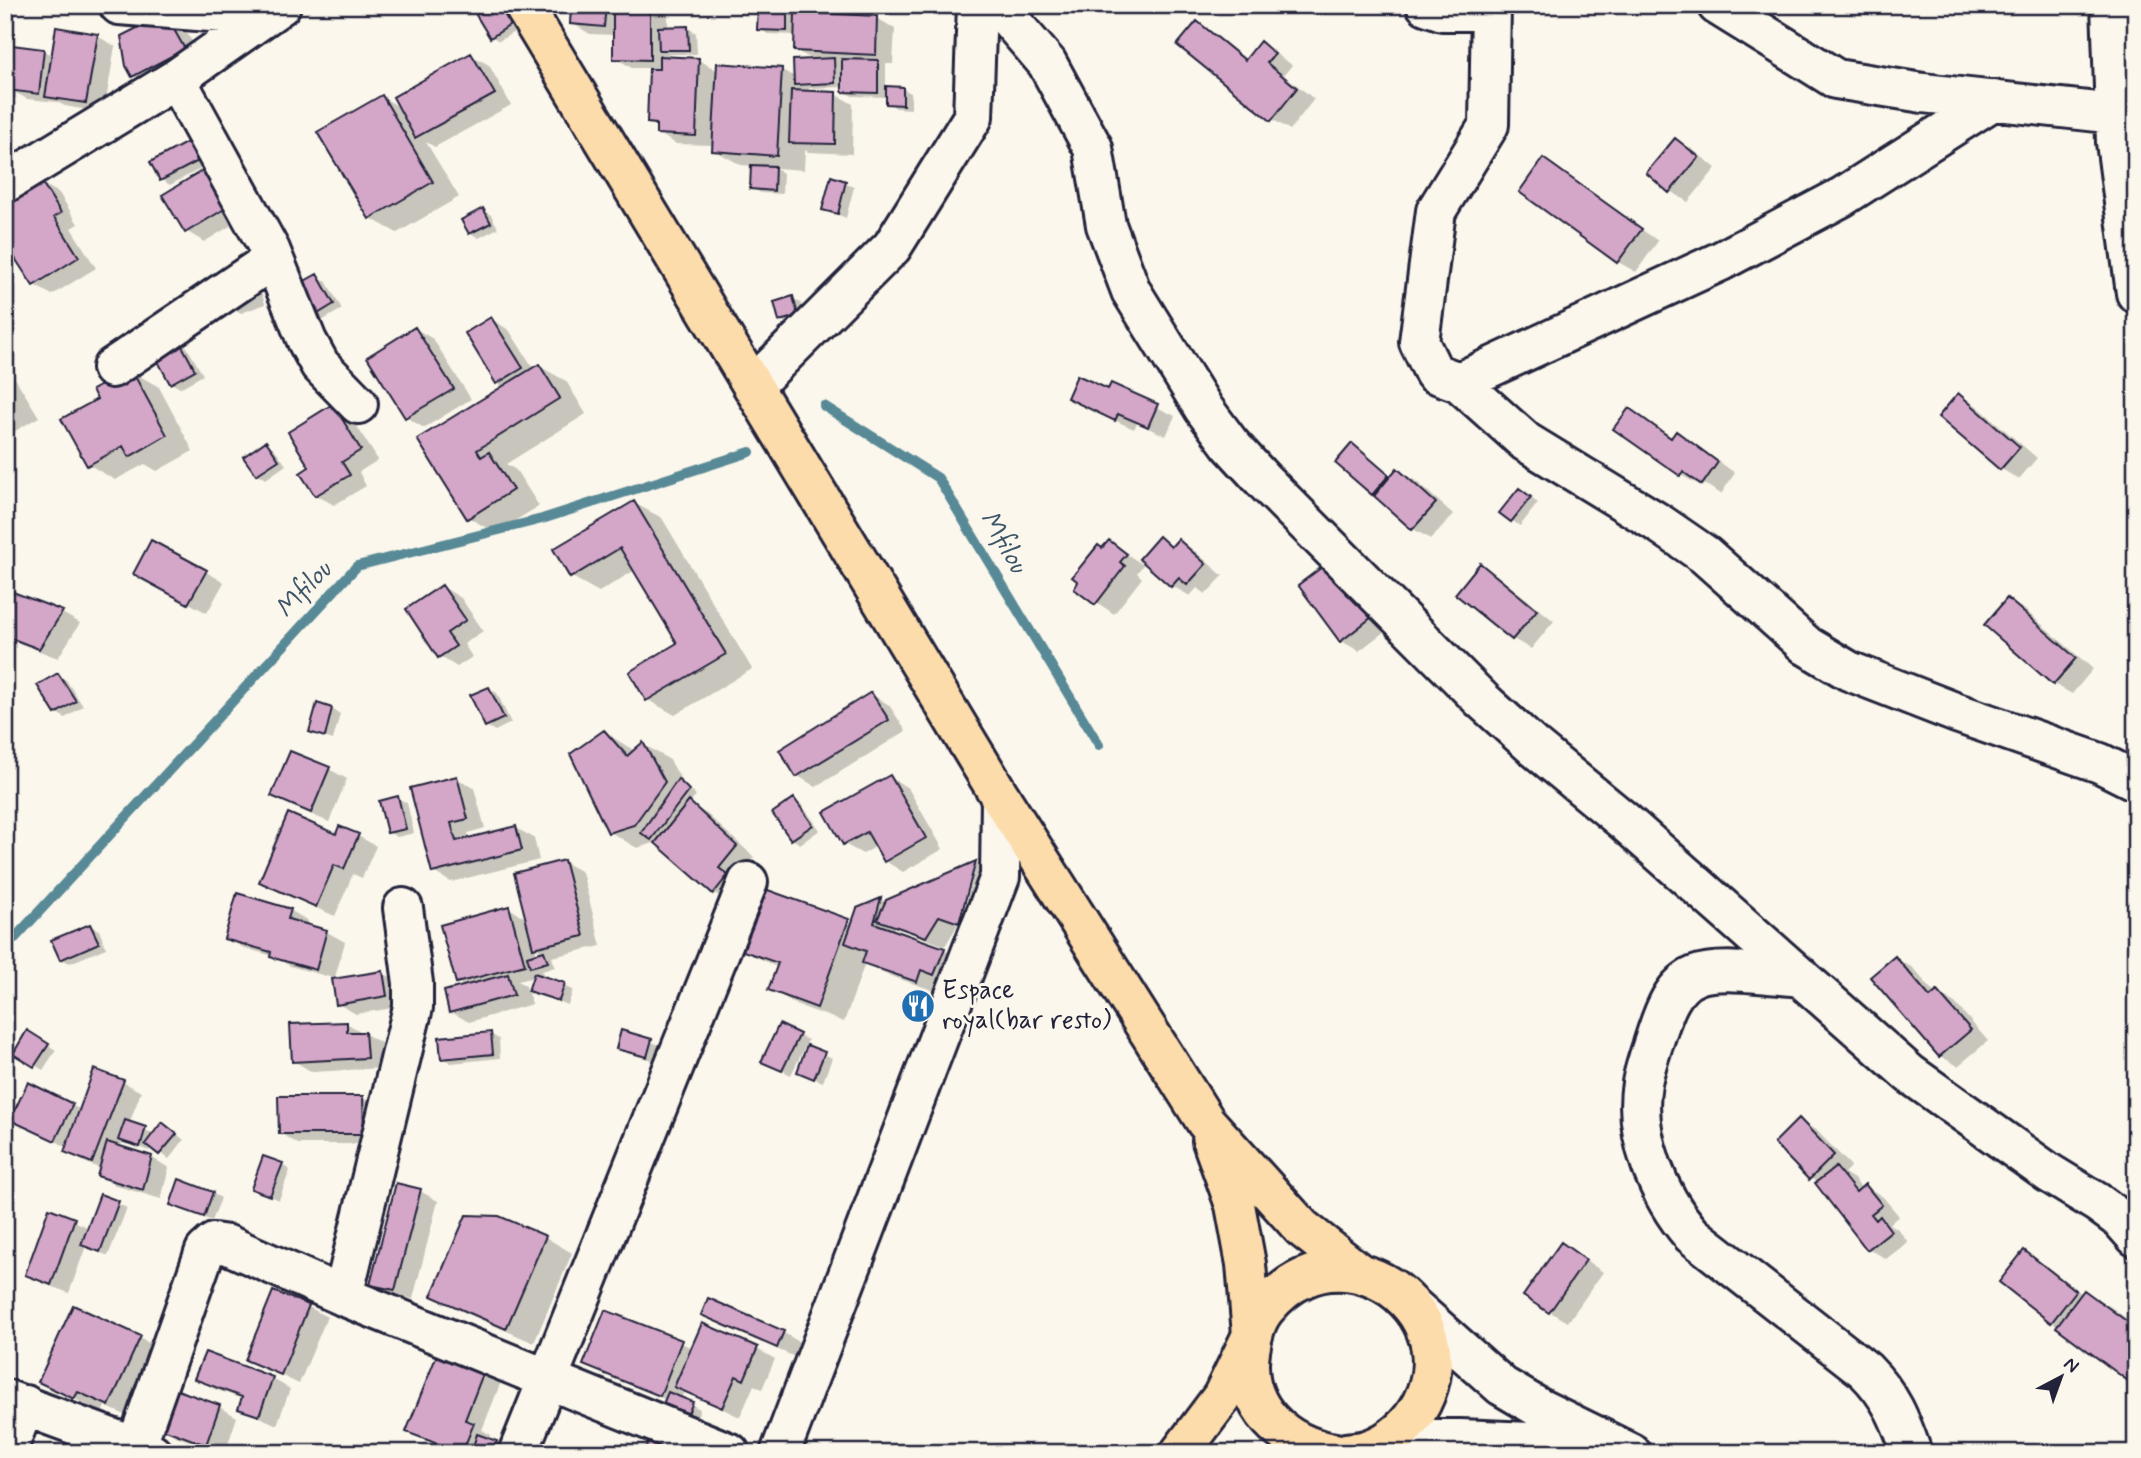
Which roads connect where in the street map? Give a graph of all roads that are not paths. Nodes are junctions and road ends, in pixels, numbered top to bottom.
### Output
1 (119, 5) edge
2 (523, 5) edge
3 (976, 5) edge
4 (997, 5) edge
5 (1426, 5) edge
6 (1475, 5) edge
7 (1491, 5) edge
8 (1717, 5) edge
9 (2111, 5) edge
10 (272, 11) edge
11 (176, 79) junction
12 (1994, 100) junction
13 (2126, 114) edge
14 (5, 183) edge
15 (274, 259) junction
16 (2136, 293) edge
17 (112, 368) dead end
18 (1459, 382) junction
19 (754, 385) junction
20 (358, 404) dead end
21 (2136, 781) edge
22 (1001, 798) junction
23 (748, 883) dead end
24 (403, 908) dead end
25 (1801, 977) junction
26 (1206, 1122) junction
27 (2136, 1237) edge
28 (1358, 1272) junction
29 (343, 1296) junction
30 (1411, 1305) junction
31 (1252, 1335) junction
32 (547, 1379) junction
33 (15, 1402) edge
34 (1390, 1439) junction
35 (144, 1450) edge
36 (1324, 1452) edge
37 (6, 1453) edge
38 (518, 1453) edge
39 (730, 1453) edge
40 (780, 1453) edge
41 (1180, 1453) edge
42 (1605, 1453) edge
43 (1631, 1453) edge
44 (1912, 1453) edge

1 - 10 street
2 - 19 main road
3 - 19 street
4 - 25 street
5 - 6 street
7 - 18 street
8 - 12 street
9 - 13 street
10 - 11 street
11 - 14 street
11 - 15 street
12 - 13 street
12 - 18 street
13 - 16 street
15 - 17 street
15 - 20 street
18 - 21 street
19 - 22 main road
22 - 26 main road
22 - 40 street
23 - 32 street
24 - 29 street
25 - 27 street
25 - 44 street
26 - 28 main road
26 - 31 main road
28 - 30 main road
28 - 31 main road
29 - 32 street
29 - 35 street
30 - 34 main road
30 - 43 street
31 - 36 main road
31 - 41 main road
32 - 38 street
32 - 39 street
33 - 35 street
33 - 37 street
34 - 36 main road
34 - 42 street

